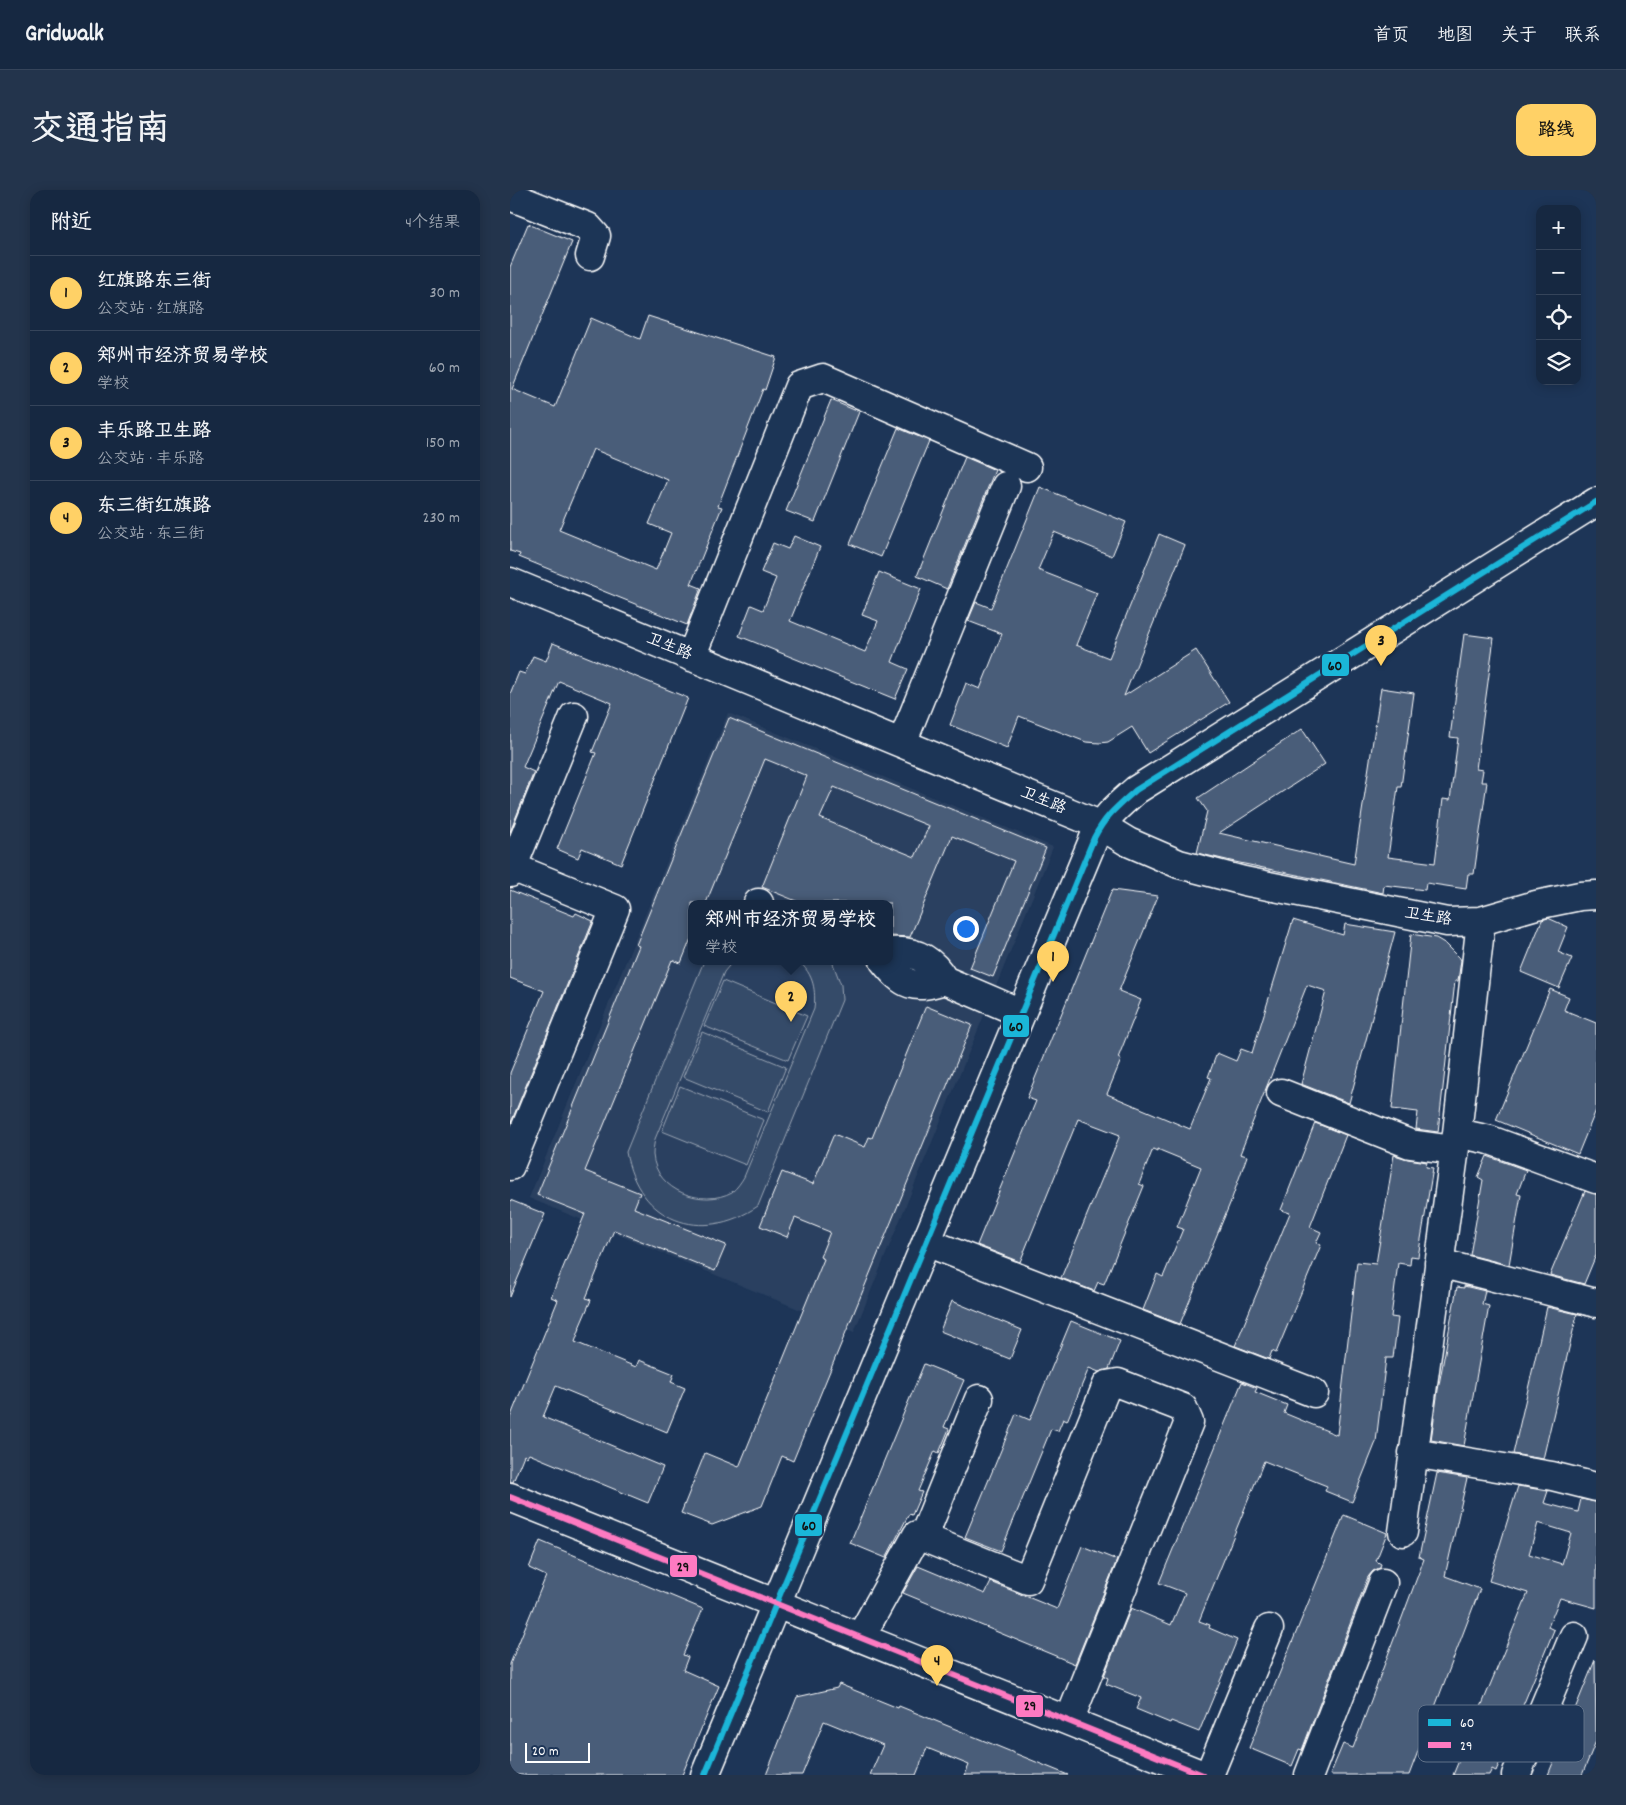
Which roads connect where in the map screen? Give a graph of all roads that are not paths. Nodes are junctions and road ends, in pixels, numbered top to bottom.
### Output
1 (510, 196) edge
2 (590, 256) dead end
3 (1027, 467) dead end
4 (1006, 486) dead end
5 (1596, 502) edge
6 (510, 582) edge
7 (691, 657) junction
8 (574, 716) dead end
9 (902, 743) junction
10 (1100, 825) junction
11 (511, 870) edge
12 (1596, 895) edge
13 (1481, 921) junction
14 (893, 952) edge
15 (888, 965) edge
16 (944, 980) junction
17 (1021, 1013) junction
18 (1281, 1093) dead end
19 (1456, 1142) junction
20 (510, 1166) edge
21 (1596, 1179) edge
22 (926, 1242) junction
23 (1439, 1263) junction
24 (1596, 1302) edge
25 (1314, 1393) dead end
26 (979, 1399) dead end
27 (1413, 1453) junction
28 (1596, 1487) edge
29 (510, 1497) edge
30 (1403, 1532) dead end
31 (923, 1538) junction
32 (1383, 1584) dead end
33 (776, 1604) junction
34 (1269, 1629) dead end
35 (1574, 1636) dead end
36 (860, 1638) junction
37 (1545, 1705) edge
38 (1069, 1721) junction
39 (1521, 1762) edge
40 (705, 1775) edge
41 (1203, 1775) edge
42 (1209, 1775) edge
43 (1309, 1775) edge
44 (1516, 1775) edge

1 - 2 street
3 - 7 street
4 - 9 street
5 - 10 street
6 - 7 street, 卫生路
7 - 9 street, 卫生路
8 - 11 street
9 - 10 street, 卫生路
10 - 13 street, 卫生路
10 - 17 street
11 - 20 street
12 - 13 street, 卫生路
13 - 19 street
14 - 16 street
15 - 16 street
16 - 17 street
17 - 22 street
18 - 19 street
19 - 21 street
19 - 23 street
22 - 25 street
22 - 33 street
23 - 24 street
23 - 27 street
26 - 31 street
27 - 28 street
27 - 30 street
29 - 33 street
31 - 36 street
31 - 38 street
32 - 43 street
33 - 36 street
33 - 40 street
34 - 42 street
35 - 37 street
36 - 38 street
38 - 41 street
39 - 44 street

